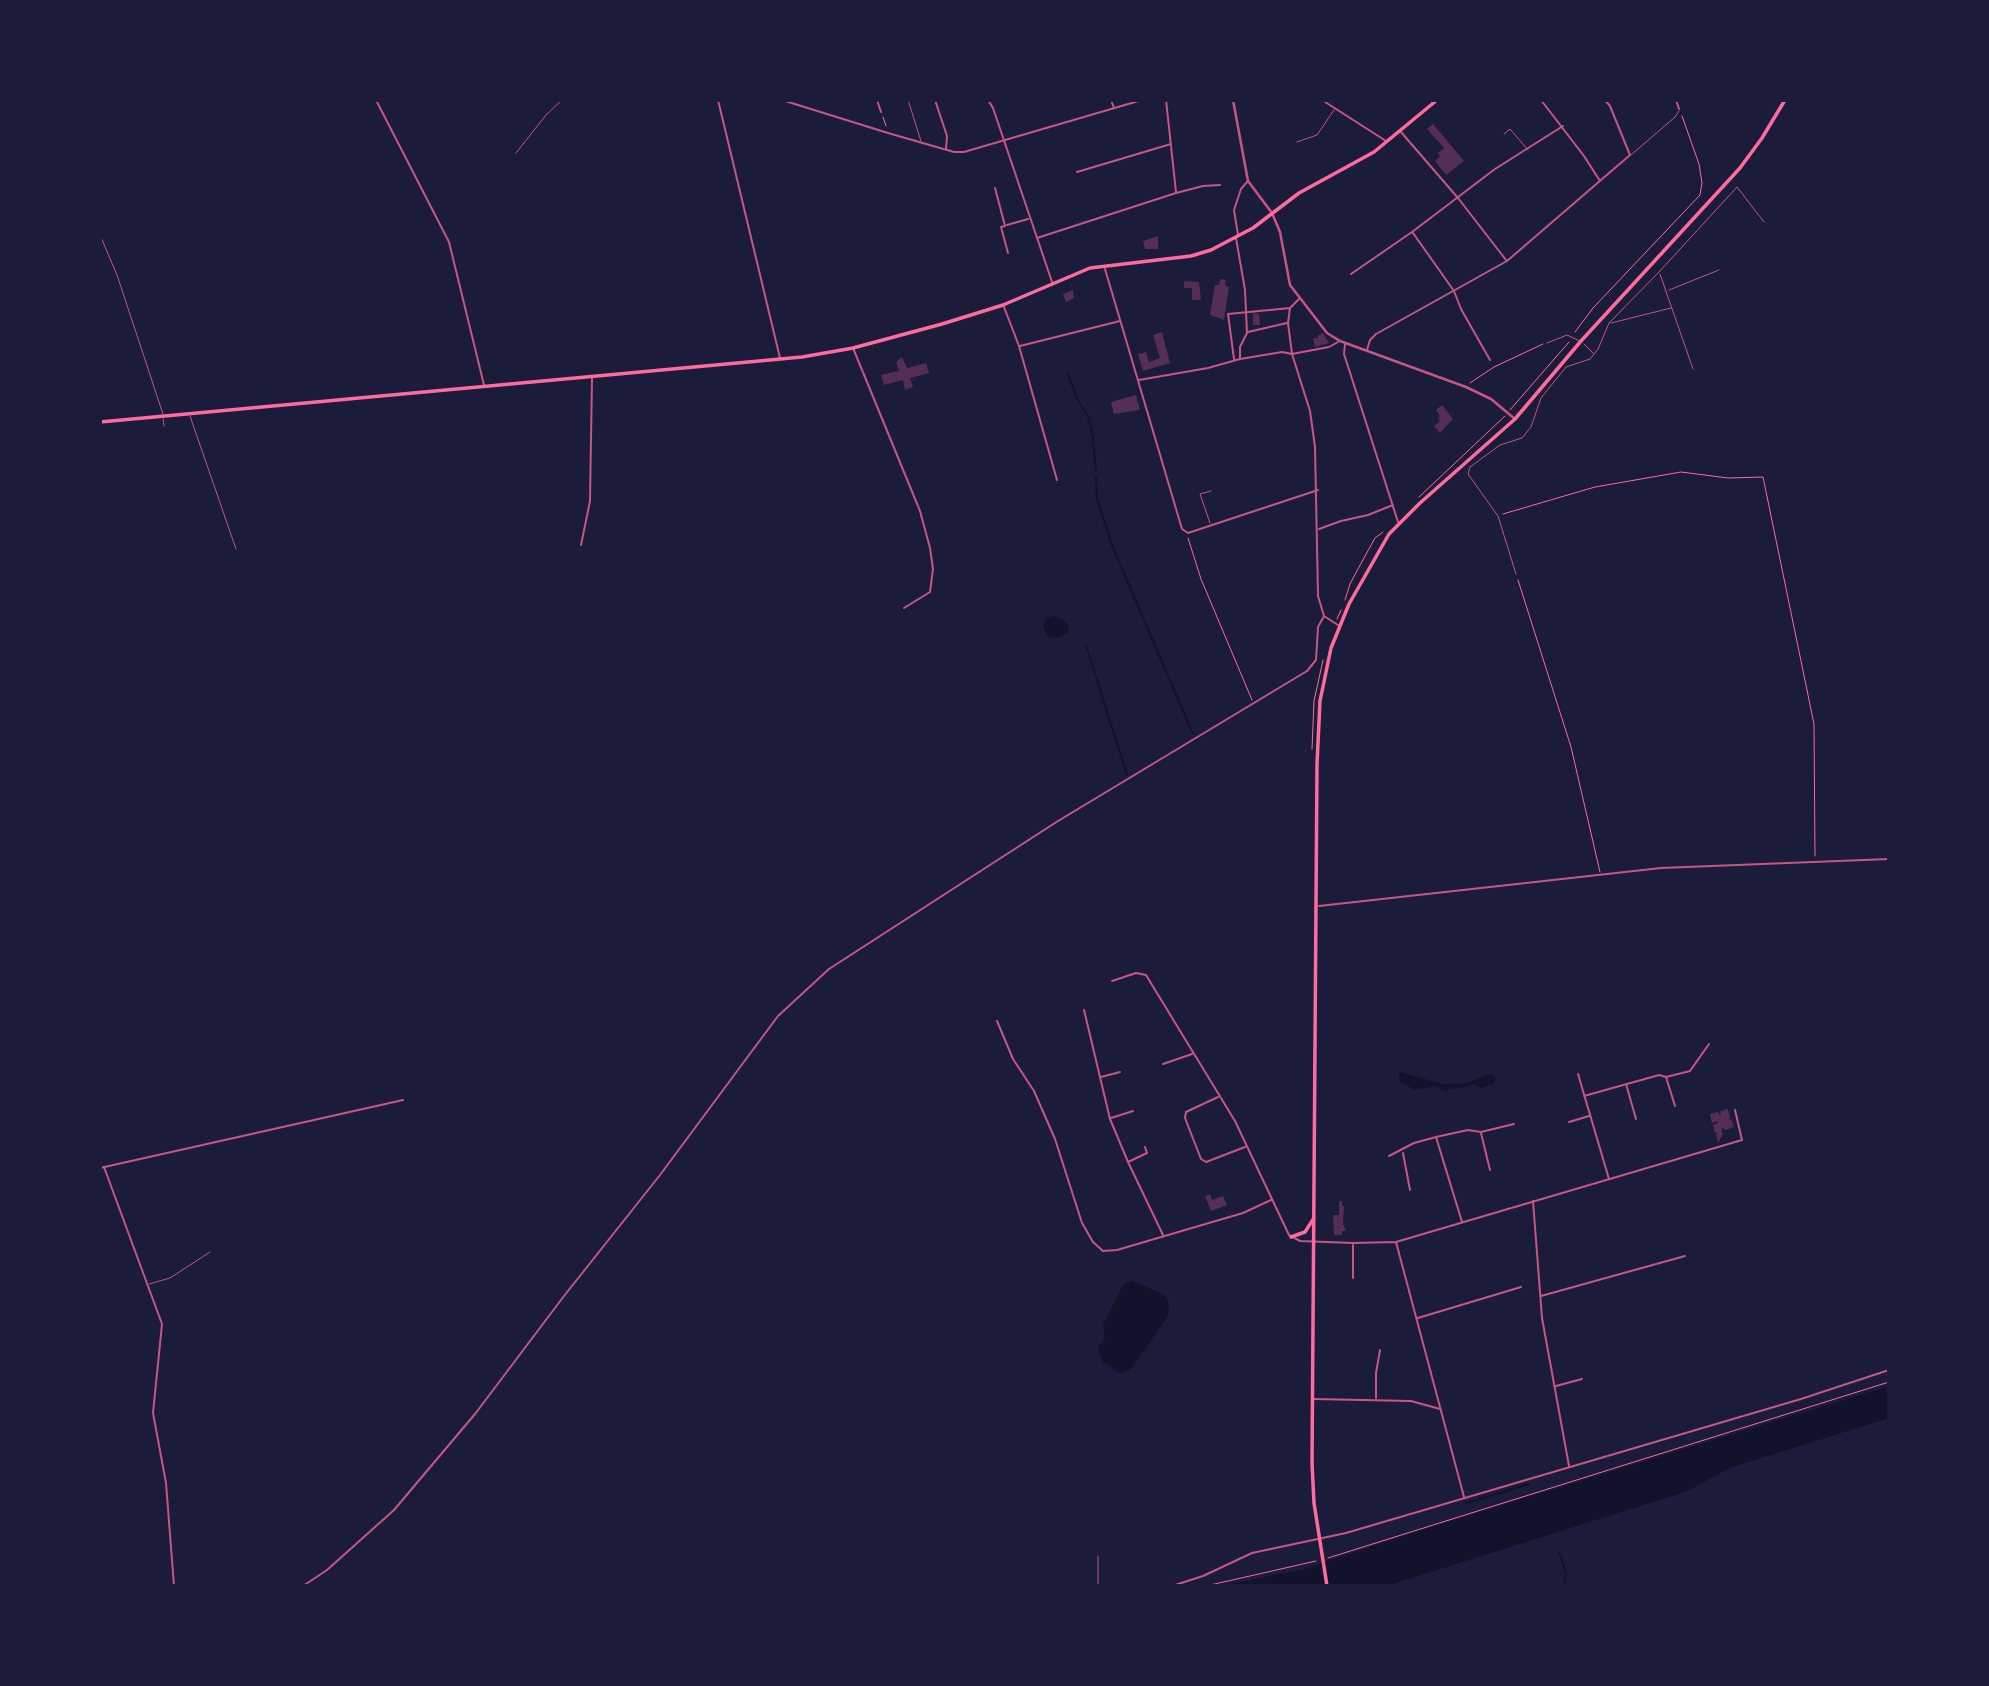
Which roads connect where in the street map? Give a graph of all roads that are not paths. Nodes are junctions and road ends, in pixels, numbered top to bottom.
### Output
1 (376, 100) edge
2 (562, 100) edge
3 (718, 100) edge
4 (784, 100) edge
5 (877, 100) edge
6 (908, 100) edge
7 (935, 100) edge
8 (988, 100) edge
9 (1111, 100) edge
10 (1143, 100) edge
11 (1166, 100) edge
12 (1233, 100) edge
13 (1322, 100) edge
14 (1437, 100) edge
15 (1541, 100) edge
16 (1605, 100) edge
17 (1676, 100) edge
18 (1785, 100) edge
19 (1114, 108) junction
20 (1335, 108) junction
21 (1679, 109) joint
22 (881, 112) road end
23 (1563, 126) junction
24 (1400, 131) junction
25 (1504, 134) dead end
26 (1004, 141) junction
27 (922, 142) junction
28 (1297, 142) dead end
29 (1387, 142) junction
30 (1171, 145) junction
31 (946, 149) junction
32 (1528, 150) junction
33 (516, 153) dead end
34 (1630, 155) junction
35 (1077, 172) dead end
36 (1248, 181) junction
37 (1600, 181) junction
38 (1220, 185) dead end
39 (995, 188) dead end
40 (1176, 193) junction
41 (1458, 198) junction
42 (1272, 213) junction
43 (1029, 218) junction
44 (1764, 222) dead end
45 (1005, 226) junction
46 (1412, 232) junction
47 (100, 235) edge
48 (1237, 237) junction
49 (1036, 238) junction
50 (1008, 253) dead end
51 (1507, 261) junction
52 (1104, 265) junction
53 (1719, 270) dead end
54 (1659, 272) junction
55 (1351, 274) dead end
56 (1052, 283) junction
57 (1454, 291) junction
58 (1667, 291) junction
59 (1300, 298) junction
60 (1003, 305) junction
61 (1290, 308) junction
62 (1673, 308) junction
63 (1245, 311) junction
64 (1120, 321) junction
65 (1288, 323) junction
66 (1609, 323) junction
67 (1247, 333) junction
68 (1340, 341) junction
69 (1581, 341) junction
70 (1346, 342) junction
71 (1547, 343) road end
72 (1019, 346) junction
73 (853, 348) junction
74 (1367, 349) junction
75 (1595, 354) junction
76 (1292, 355) junction
77 (780, 359) junction
78 (1240, 359) junction
79 (1234, 360) junction
80 (1490, 360) dead end
81 (1693, 369) dead end
82 (592, 377) junction
83 (1138, 380) junction
84 (484, 386) junction
85 (190, 413) junction
86 (163, 416) junction
87 (1515, 419) junction
88 (100, 422) edge
89 (164, 426) dead end
90 (1057, 480) dead end
91 (1211, 491) dead end
92 (1318, 491) junction
93 (1393, 505) junction
94 (1398, 521) junction
95 (1210, 526) junction
96 (1318, 530) junction
97 (581, 544) dead end
98 (236, 549) dead end
99 (1516, 574) road end
100 (904, 608) dead end
101 (1324, 616) junction
102 (1337, 624) junction
103 (1889, 859) edge
104 (1317, 907) junction
105 (1112, 981) dead end
106 (1084, 1010) dead end
107 (997, 1021) dead end
108 (1709, 1044) dead end
109 (1193, 1053) junction
110 (1163, 1064) dead end
111 (1120, 1072) dead end
112 (1578, 1074) dead end
113 (1666, 1077) junction
114 (1100, 1078) junction
115 (1626, 1084) junction
116 (1584, 1096) junction
117 (1219, 1097) junction
118 (403, 1100) dead end
119 (1675, 1106) dead end
120 (1735, 1110) dead end
121 (1133, 1111) dead end
122 (1590, 1116) junction
123 (1110, 1119) junction
124 (1636, 1119) dead end
125 (1569, 1122) dead end
126 (1514, 1124) dead end
127 (1480, 1132) junction
128 (1436, 1138) junction
129 (1247, 1146) junction
130 (1144, 1147) dead end
131 (1402, 1151) junction
132 (1389, 1156) dead end
133 (1128, 1162) junction
134 (104, 1167) junction
135 (100, 1168) edge
136 (1490, 1171) dead end
137 (1609, 1180) junction
138 (1410, 1189) dead end
139 (1272, 1200) junction
140 (1533, 1201) junction
141 (1315, 1216) junction
142 (1462, 1223) junction
143 (1163, 1236) junction
144 (1292, 1237) junction
145 (1396, 1242) junction
146 (1315, 1243) junction
147 (1353, 1243) junction
148 (210, 1252) dead end
149 (1685, 1256) dead end
150 (1353, 1278) dead end
151 (147, 1285) junction
152 (1521, 1287) dead end
153 (1540, 1296) junction
154 (1417, 1318) junction
155 (1380, 1350) dead end
156 (1889, 1370) edge
157 (1582, 1379) dead end
158 (1555, 1387) junction
159 (1313, 1399) junction
160 (1376, 1399) junction
161 (1441, 1409) junction
162 (1569, 1467) junction
163 (1465, 1498) junction
164 (1319, 1539) junction
165 (1098, 1556) dead end
166 (174, 1586) edge
167 (303, 1586) edge
168 (1098, 1586) edge
169 (1172, 1586) edge
170 (1327, 1586) edge

1 - 84 street
2 - 33 lane
3 - 77 street
4 - 27 street
5 - 22 street
6 - 27 lane
7 - 31 street
8 - 26 street
9 - 19 street
10 - 19 street
11 - 30 street
12 - 36 street
13 - 20 street
14 - 24 main road
15 - 23 street
16 - 34 street
17 - 21 street
18 - 69 main road
19 - 26 street
20 - 28 lane
20 - 29 street
21 - 34 lane
23 - 32 street
23 - 37 street
24 - 29 main road
24 - 41 street
25 - 32 lane
26 - 31 street
26 - 43 street
27 - 31 street
29 - 42 main road
30 - 35 street
30 - 40 street
32 - 41 street
34 - 37 street
36 - 42 street
36 - 48 street
37 - 51 street
38 - 40 street
39 - 45 street
40 - 49 street
41 - 46 street
41 - 51 street
42 - 48 main road
42 - 59 street
43 - 45 street
43 - 49 street
44 - 54 lane
45 - 50 street
46 - 55 street
46 - 57 street
47 - 86 lane
48 - 52 main road
48 - 63 street
49 - 56 street
51 - 57 street
52 - 56 main road
52 - 64 street
53 - 58 lane
54 - 58 lane
54 - 66 lane
56 - 60 main road
57 - 74 street
57 - 80 street
58 - 62 lane
59 - 61 street
59 - 68 street
60 - 72 street
60 - 73 main road
61 - 63 street
61 - 65 street
62 - 66 lane
62 - 81 lane
63 - 67 street
63 - 79 street
64 - 72 street
64 - 83 street
65 - 67 street
65 - 76 street
66 - 75 lane
67 - 78 street
68 - 70 street
68 - 76 street
69 - 71 lane
69 - 75 lane
69 - 87 main road
70 - 74 street
70 - 93 street
72 - 90 street
73 - 77 main road
73 - 100 street
74 - 87 street
75 - 99 lane
76 - 78 street
76 - 92 street
77 - 82 main road
78 - 79 street
79 - 83 street
82 - 84 main road
82 - 97 street
83 - 95 street
84 - 85 main road
85 - 86 main road
85 - 98 lane
86 - 88 main road
86 - 89 lane
87 - 94 main road
91 - 95 lane
92 - 95 street
92 - 96 street
93 - 94 street
93 - 96 street
94 - 102 main road
96 - 101 street
101 - 102 street
101 - 167 street
102 - 104 main road
103 - 104 street
104 - 141 main road
105 - 109 street
106 - 114 street
107 - 143 street
108 - 113 street
109 - 110 street
109 - 117 street
111 - 114 street
112 - 116 street
113 - 115 street
113 - 119 street
114 - 123 street
115 - 116 street
115 - 124 street
116 - 122 street
117 - 129 street
117 - 129 street
118 - 134 street
120 - 137 street
121 - 123 street
122 - 125 street
122 - 137 street
123 - 133 street
126 - 127 street
127 - 128 street
127 - 136 street
128 - 131 street
128 - 142 street
129 - 139 street
130 - 133 street
131 - 132 street
131 - 138 street
133 - 143 street
134 - 135 street
134 - 151 street
137 - 140 street
139 - 143 street
139 - 144 street
140 - 142 street
140 - 153 street
141 - 144 main road
141 - 146 main road
142 - 145 street
144 - 146 street
145 - 147 street
145 - 154 street
146 - 147 street
146 - 159 main road
147 - 150 street
148 - 151 lane
149 - 153 street
151 - 166 street
152 - 154 street
153 - 158 street
154 - 161 street
155 - 160 street
156 - 162 street
157 - 158 street
158 - 162 street
159 - 160 street
159 - 164 main road
160 - 161 street
161 - 163 street
162 - 163 street
163 - 164 street
164 - 169 street
164 - 170 main road
165 - 168 lane

